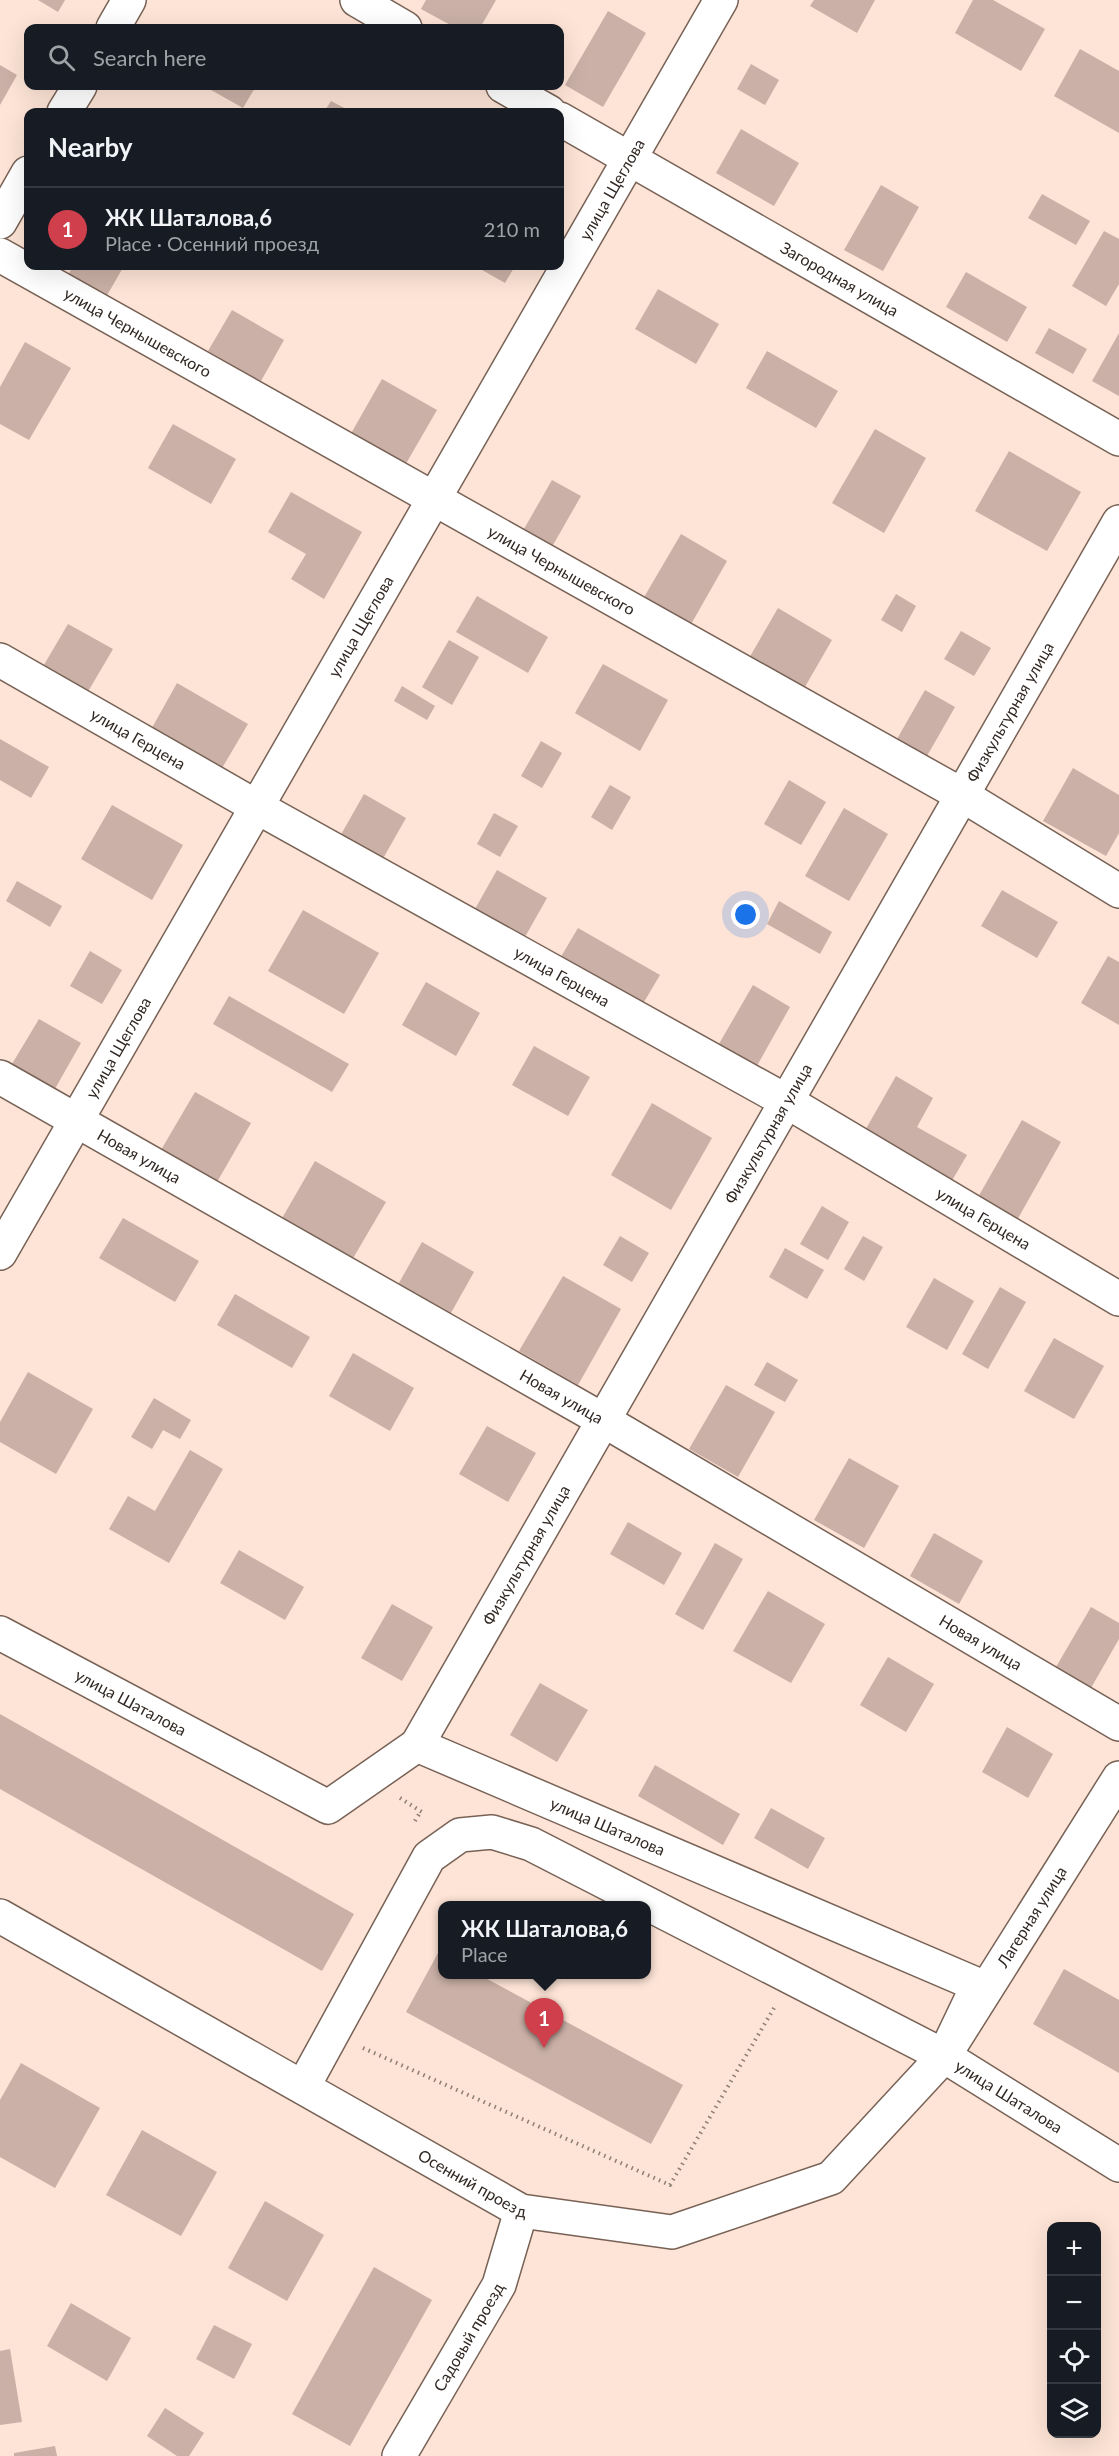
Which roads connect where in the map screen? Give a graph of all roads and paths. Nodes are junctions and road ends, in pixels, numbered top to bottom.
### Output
1 (129, 0) edge
2 (357, 0) edge
3 (721, 0) edge
4 (115, 24) edge
5 (398, 24) edge
6 (78, 90) edge
7 (510, 90) edge
8 (66, 108) edge
9 (542, 108) edge
10 (564, 121) edge
11 (629, 159) junction
12 (24, 180) edge
13 (0, 222) edge
14 (0, 255) edge
15 (24, 268) edge
16 (27, 270) edge
17 (1119, 440) edge
18 (434, 499) junction
19 (1119, 522) edge
20 (0, 660) edge
21 (962, 795) junction
22 (257, 807) junction
23 (1119, 891) edge
24 (0, 1077) edge
25 (786, 1101) junction
26 (76, 1121) junction
27 (0, 1253) edge
28 (1119, 1299) edge
29 (603, 1420) junction
30 (0, 1633) edge
31 (1119, 1724) edge
32 (417, 1745) junction
33 (369, 1778) junction
34 (1119, 1778) edge
35 (460, 1835) junction
36 (642, 1901) edge
37 (651, 1906) edge
38 (0, 1916) edge
39 (791, 1978) junction
40 (332, 2034) junction
41 (944, 2056) junction
42 (303, 2087) junction
43 (1119, 2165) edge
44 (520, 2211) junction
45 (399, 2456) edge

1 - 4 street
2 - 5 street
3 - 11 street, улица Щеглова
6 - 8 street
7 - 9 street
10 - 11 street, Загородная улица
11 - 17 street, Загородная улица
11 - 18 street, улица Щеглова
12 - 13 street
14 - 15 street, улица Чернышевского
16 - 18 street, улица Чернышевского
18 - 21 street, улица Чернышевского
18 - 22 street, улица Щеглова
19 - 21 street, Физкультурная улица
20 - 22 street, улица Герцена
21 - 23 street, улица Чернышевского
21 - 25 street, Физкультурная улица
22 - 25 street, улица Герцена
22 - 26 street, улица Щеглова
24 - 26 street, Новая улица
25 - 28 street, улица Герцена
25 - 29 street, Физкультурная улица
26 - 27 street, улица Щеглова
26 - 29 street, Новая улица
29 - 31 street, Новая улица
29 - 32 street, Физкультурная улица
30 - 33 street, улица Шаталова
32 - 33 street, улица Шаталова
32 - 41 street, улица Шаталова
33 - 35 path
34 - 41 street, Лагерная улица
35 - 36 street
35 - 40 street
37 - 39 street
38 - 42 street, Осенний проезд
39 - 40 path
39 - 41 street
40 - 42 street
41 - 43 street, улица Шаталова
41 - 44 street, Осенний проезд
42 - 44 street, Осенний проезд
44 - 45 street, Садовый проезд

